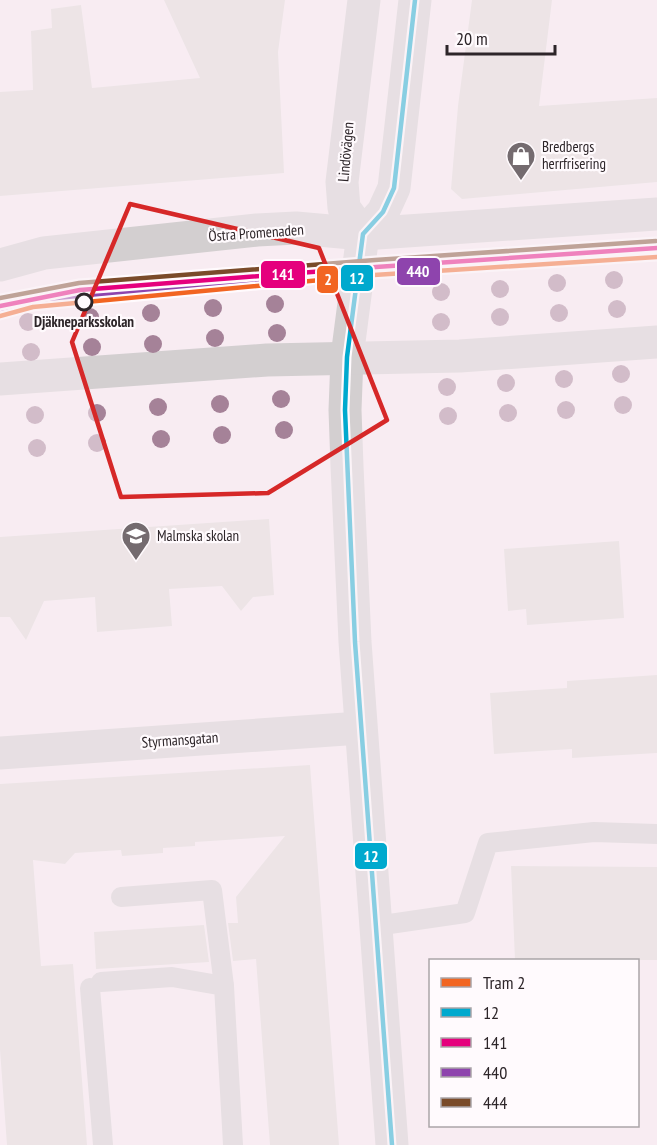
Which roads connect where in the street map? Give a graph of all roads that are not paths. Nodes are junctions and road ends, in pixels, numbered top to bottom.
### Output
1 (364, 0) edge
2 (415, 0) edge
3 (657, 214) edge
4 (363, 234) junction
5 (657, 248) edge
6 (0, 265) edge
7 (359, 268) junction
8 (0, 306) edge
9 (657, 342) edge
10 (347, 357) junction
11 (0, 379) edge
12 (360, 728) junction
13 (0, 753) edge
14 (657, 834) edge
15 (121, 897) dead end
16 (376, 926) junction
17 (224, 986) junction
18 (103, 1145) edge
19 (233, 1145) edge
20 (392, 1145) edge

1 - 4 main road, Lindövägen
2 - 4 main road
3 - 4 main road, Östra Promenaden
4 - 6 main road, Östra Promenaden
4 - 7 main road
5 - 7 lane
7 - 8 lane
7 - 10 main road
9 - 10 main road
10 - 11 main road
10 - 12 main road
12 - 13 main road, Styrmansgatan
12 - 16 main road
14 - 16 lane
15 - 17 lane
16 - 20 main road
17 - 18 lane
17 - 19 lane

